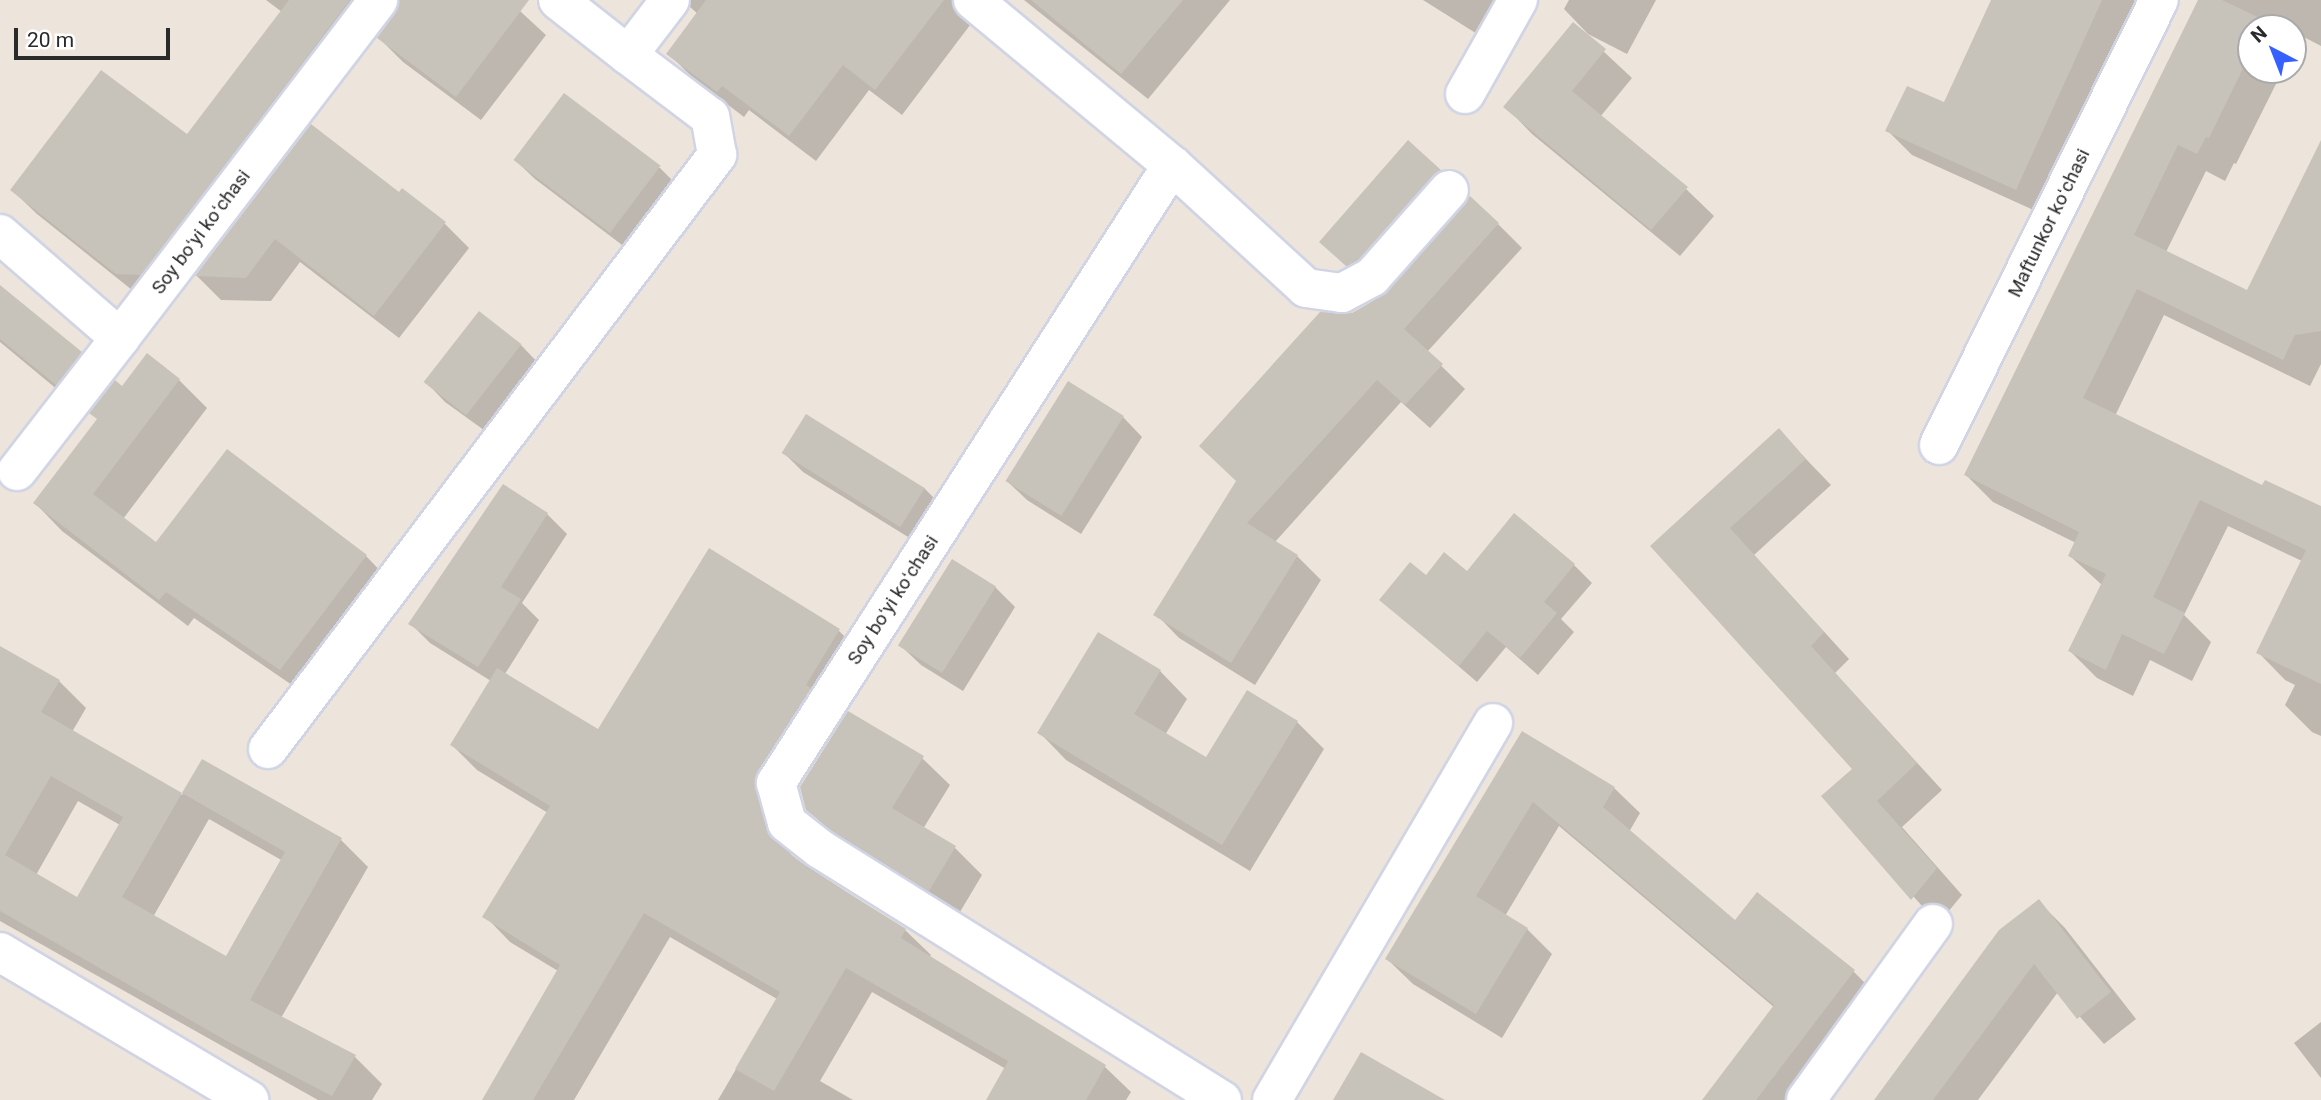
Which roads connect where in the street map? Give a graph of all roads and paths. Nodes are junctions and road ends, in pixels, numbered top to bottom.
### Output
1 (378, 0) edge
2 (558, 0) edge
3 (670, 0) edge
4 (973, 0) edge
5 (1518, 0) edge
6 (2159, 0) edge
7 (628, 55) junction
8 (1465, 94) dead end
9 (1172, 165) junction
10 (1449, 190) dead end
11 (0, 234) edge
12 (120, 338) junction
13 (1939, 445) dead end
14 (17, 471) dead end
15 (1493, 723) dead end
16 (268, 750) dead end
17 (1933, 924) dead end
18 (0, 953) edge
19 (249, 1100) edge
20 (1222, 1100) edge
21 (1272, 1100) edge
22 (1806, 1100) edge

1 - 12 street, Soy boʻyi koʻchasi
2 - 7 street
3 - 7 street
4 - 9 street
5 - 8 street
6 - 13 street, Maftunkor koʻchasi
7 - 16 street
9 - 10 street
9 - 20 street, Soy boʻyi koʻchasi
11 - 12 street
12 - 14 street, Soy boʻyi koʻchasi
15 - 21 street
17 - 22 street
18 - 19 street

